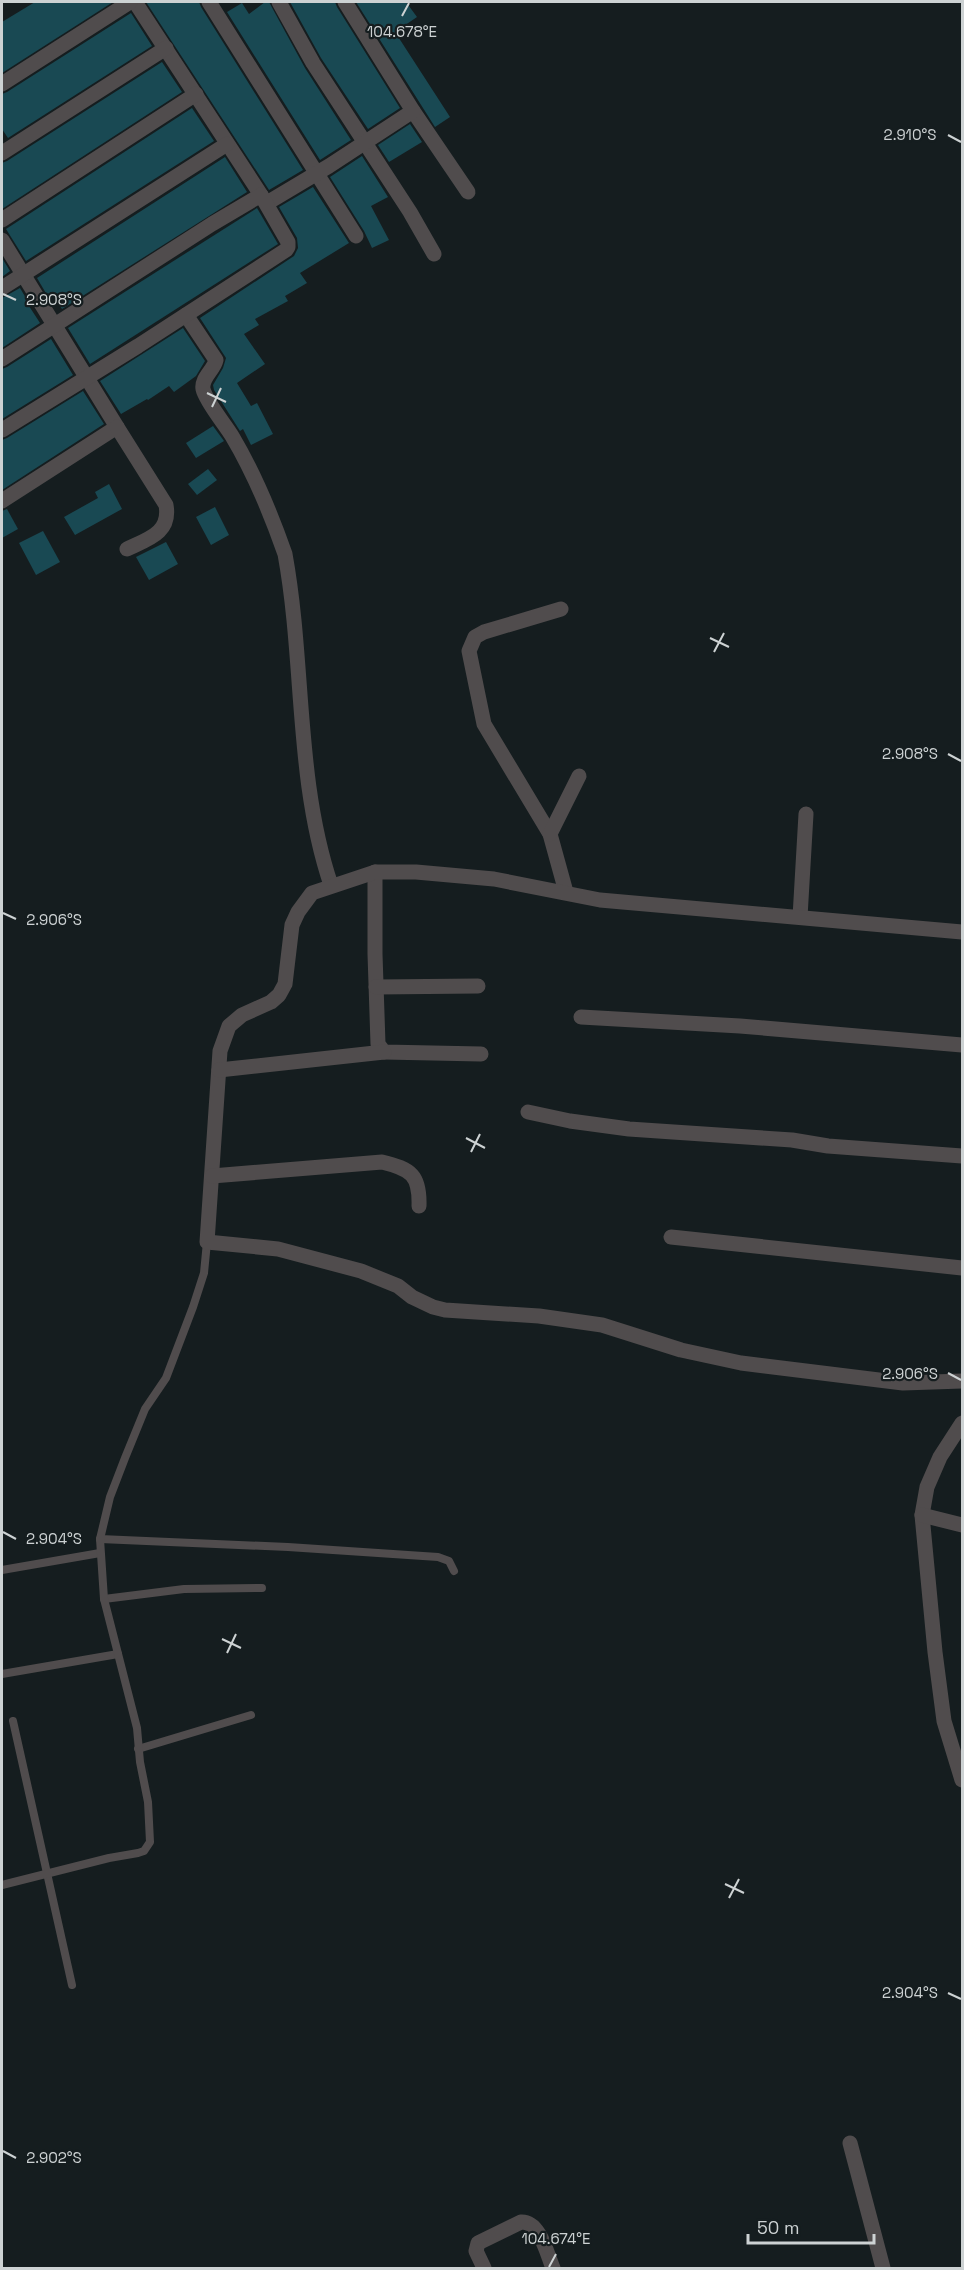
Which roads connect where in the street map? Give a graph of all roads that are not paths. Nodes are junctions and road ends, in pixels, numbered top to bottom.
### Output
1 (130, 2) edge
2 (135, 2) edge
3 (209, 2) edge
4 (279, 2) edge
5 (345, 2) edge
6 (166, 48) junction
7 (2, 84) edge
8 (196, 94) junction
9 (413, 111) junction
10 (227, 144) junction
11 (365, 144) junction
12 (2, 153) edge
13 (316, 174) junction
14 (468, 192) dead end
15 (264, 199) junction
16 (2, 220) edge
17 (356, 236) dead end
18 (2, 240) edge
19 (434, 254) dead end
20 (23, 275) junction
21 (2, 288) edge
22 (186, 315) junction
23 (55, 325) junction
24 (2, 359) edge
25 (87, 377) junction
26 (117, 427) junction
27 (2, 430) edge
28 (2, 501) edge
29 (127, 549) dead end
30 (561, 609) dead end
31 (579, 776) dead end
32 (806, 814) dead end
33 (550, 834) junction
34 (375, 872) junction
35 (331, 885) junction
36 (566, 892) junction
37 (800, 917) junction
38 (963, 932) edge
39 (478, 986) dead end
40 (376, 987) junction
41 (582, 1017) dead end
42 (963, 1045) edge
43 (384, 1052) junction
44 (481, 1054) dead end
45 (219, 1070) junction
46 (528, 1112) dead end
47 (963, 1156) edge
48 (212, 1176) junction
49 (419, 1206) dead end
50 (671, 1237) dead end
51 (207, 1242) junction
52 (963, 1268) edge
53 (963, 1382) edge
54 (963, 1423) edge
55 (922, 1515) junction
56 (963, 1525) edge
57 (100, 1539) junction
58 (100, 1553) junction
59 (2, 1570) edge
60 (454, 1571) dead end
61 (262, 1588) dead end
62 (104, 1599) junction
63 (118, 1654) junction
64 (2, 1672) edge
65 (251, 1715) dead end
66 (13, 1720) dead end
67 (138, 1749) junction
68 (963, 1780) edge
69 (46, 1874) junction
70 (2, 1886) edge
71 (72, 1984) dead end
72 (850, 2143) dead end
73 (484, 2268) edge
74 (553, 2268) edge
75 (883, 2268) edge

1 - 7 street
2 - 6 street
3 - 13 street
4 - 11 street
5 - 9 street
6 - 8 street
6 - 12 street
8 - 10 street
8 - 16 street
9 - 11 street
9 - 14 street
10 - 15 street
10 - 20 street
11 - 13 street
11 - 19 street
13 - 15 street
13 - 17 street
15 - 22 street
15 - 23 street
18 - 20 street
20 - 21 street
20 - 23 street
22 - 25 street
22 - 35 street
23 - 24 street
23 - 25 street
25 - 26 street
25 - 27 street
26 - 28 street
26 - 29 street
30 - 33 street
31 - 33 street
32 - 37 street
33 - 36 street
34 - 35 street
34 - 36 street
34 - 40 street
35 - 45 street
36 - 37 street
37 - 38 street
39 - 40 street
40 - 43 street
41 - 42 street
43 - 44 street
43 - 45 street
45 - 48 street
46 - 47 street
48 - 49 street
48 - 51 street
50 - 52 street
51 - 53 street
51 - 57 lane
54 - 55 street
55 - 56 street
55 - 68 street
57 - 58 lane
57 - 60 lane
58 - 59 lane
58 - 62 lane
61 - 62 lane
62 - 63 lane
63 - 64 lane
63 - 67 lane
65 - 67 lane
66 - 69 lane
67 - 69 lane
69 - 70 lane
69 - 71 lane
72 - 75 street
73 - 74 street

